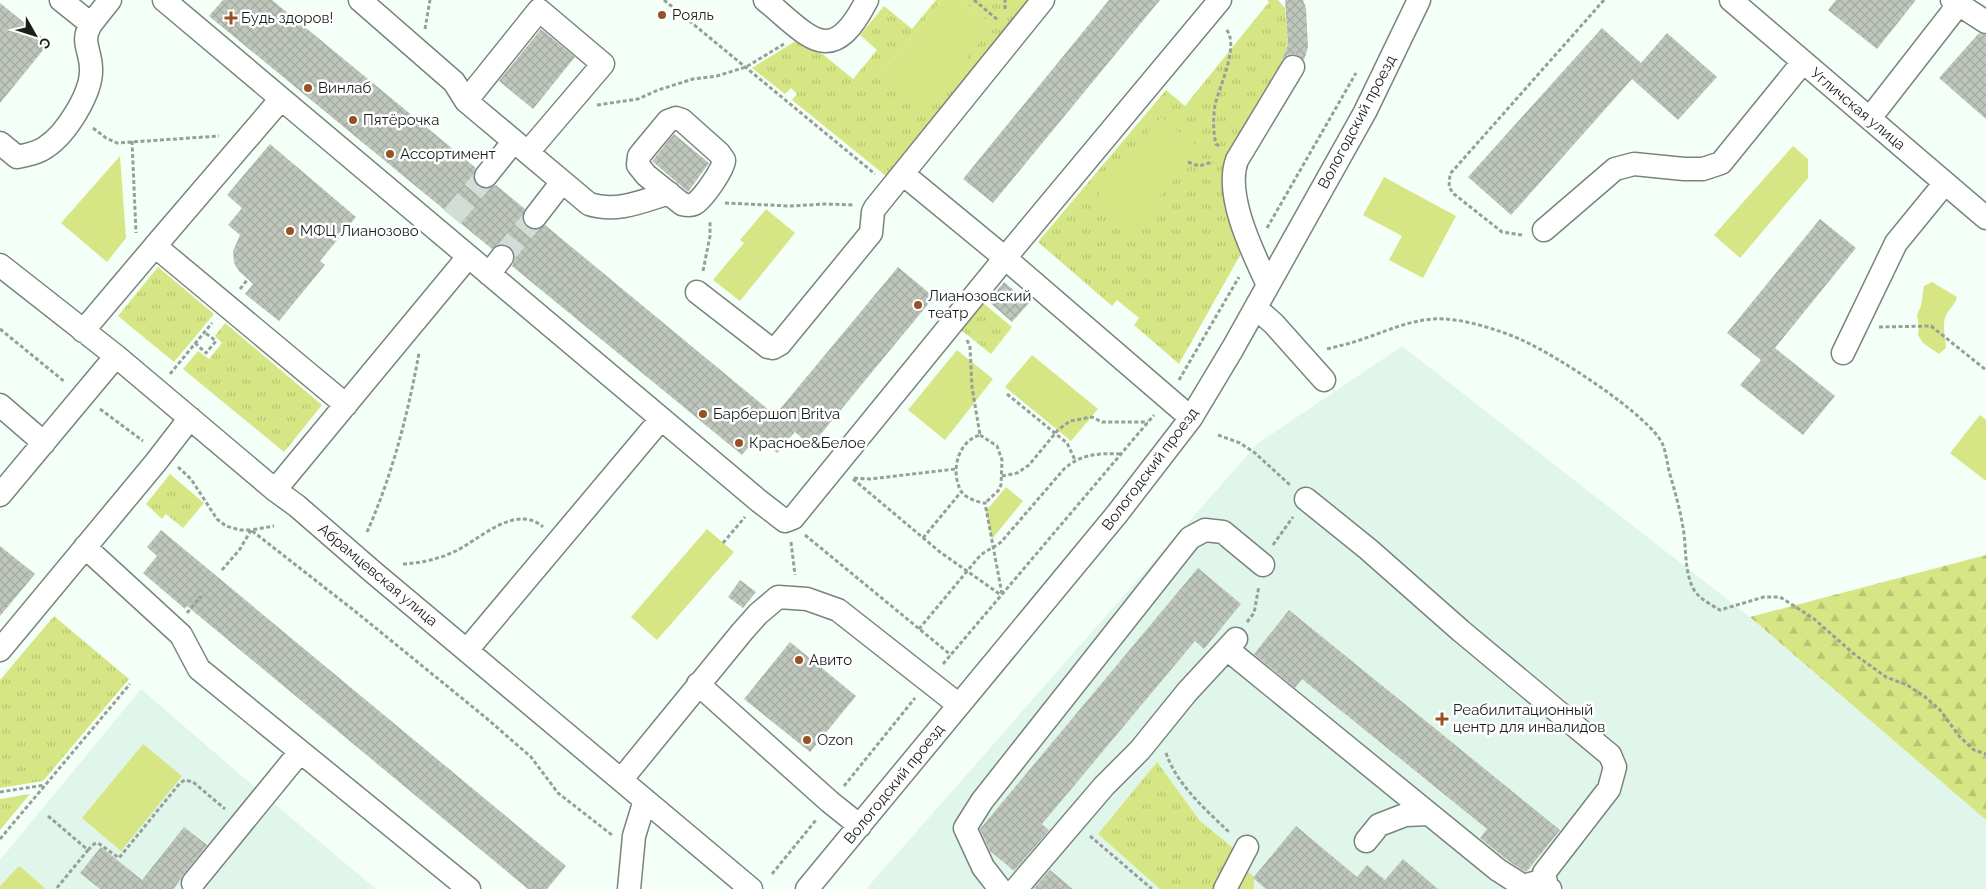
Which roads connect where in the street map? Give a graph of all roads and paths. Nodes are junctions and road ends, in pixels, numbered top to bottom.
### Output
1 (61, 0) edge
2 (110, 0) edge
3 (164, 0) edge
4 (360, 0) edge
5 (664, 0) edge
6 (765, 0) edge
7 (867, 0) edge
8 (974, 0) edge
9 (1005, 0) edge
10 (1043, 0) edge
11 (1419, 0) edge
12 (1604, 0) edge
13 (1731, 0) edge
14 (1955, 3) edge
15 (1214, 7) edge
16 (997, 19) junction
17 (1986, 22) edge
18 (91, 24) junction
19 (804, 32) junction
20 (1015, 34) junction
21 (1803, 62) junction
22 (1293, 67) dead end
23 (746, 68) junction
24 (1360, 68) dead end
25 (281, 99) junction
26 (466, 101) junction
27 (570, 102) junction
28 (75, 113) junction
29 (1870, 118) junction
30 (223, 135) dead end
31 (132, 142) junction
32 (0, 143) edge
33 (521, 147) junction
34 (1233, 158) junction
35 (1188, 162) dead end
36 (8, 163) edge
37 (486, 176) tunnel mouth
38 (897, 181) junction
39 (562, 182) junction
40 (1945, 183) junction
41 (669, 193) junction
42 (875, 208) junction
43 (702, 209) junction
44 (535, 217) tunnel mouth
45 (1986, 218) edge
46 (1544, 230) joint
47 (136, 235) dead end
48 (155, 246) junction
49 (1253, 254) junction
50 (468, 256) junction
51 (1005, 258) junction
52 (705, 262) dead end
53 (0, 265) edge
54 (1268, 285) junction
55 (697, 292) dead end
56 (1256, 308) junction
57 (952, 323) junction
58 (1856, 327) junction
59 (0, 329) edge
60 (83, 331) junction
61 (204, 332) dead end
62 (195, 343) dead end
63 (420, 348) dead end
64 (1843, 353) dead end
65 (116, 356) junction
66 (1303, 356) junction
67 (1986, 370) edge
68 (1324, 380) dead end
69 (1007, 394) dead end
70 (82, 396) junction
71 (1168, 398) junction
72 (0, 405) edge
73 (346, 405) junction
74 (190, 418) junction
75 (661, 418) junction
76 (1191, 418) junction
77 (1148, 422) junction
78 (1056, 433) junction
79 (980, 435) junction
80 (1218, 435) dead end
81 (44, 443) junction
82 (161, 454) junction
83 (1121, 454) junction
84 (1075, 460) junction
85 (956, 469) junction
86 (1002, 476) junction
87 (275, 490) junction
88 (961, 492) junction
89 (0, 495) edge
90 (1306, 499) joint
91 (759, 501) junction
92 (985, 503) junction
93 (788, 517) junction
94 (274, 526) dead end
95 (251, 530) junction
96 (366, 532) dead end
97 (923, 538) junction
98 (558, 541) junction
99 (723, 543) dead end
100 (994, 546) junction
101 (85, 547) junction
102 (404, 564) dead end
103 (1263, 564) dead end
104 (222, 570) dead end
105 (966, 571) junction
106 (1002, 595) junction
107 (798, 599) junction
108 (919, 629) junction
109 (0, 650) edge
110 (467, 650) junction
111 (951, 655) junction
112 (930, 680) junction
113 (130, 684) dead end
114 (698, 684) junction
115 (959, 705) junction
116 (1157, 729) junction
117 (300, 752) junction
118 (1986, 754) edge
119 (621, 780) junction
120 (45, 785) junction
121 (0, 792) edge
122 (644, 800) junction
123 (830, 802) junction
124 (1429, 814) junction
125 (48, 816) dead end
126 (1073, 821) junction
127 (242, 822) junction
128 (860, 826) junction
129 (634, 836) junction
130 (0, 839) edge
131 (1366, 841) dead end
132 (1246, 847) joint
133 (88, 850) junction
134 (772, 874) dead end
135 (193, 883) dead end
136 (1548, 884) edge
137 (56, 889) edge
138 (469, 889) edge
139 (629, 889) edge
140 (751, 889) edge
141 (806, 889) edge
142 (1000, 889) edge
143 (1016, 889) edge
144 (1152, 889) edge
145 (1225, 889) edge

1 - 18 street
2 - 18 street
3 - 25 street
4 - 26 street
5 - 23 path
6 - 19 street
7 - 19 street
8 - 16 path
9 - 16 path
10 - 20 street
11 - 54 street, Вологодский проезд
12 - 46 path
13 - 21 street, Угличская улица
14 - 17 street
14 - 29 street
15 - 34 path
15 - 51 street
16 - 20 path
18 - 28 street
19 - 23 path
20 - 38 street
21 - 29 street, Угличская улица
21 - 46 street
22 - 34 street
23 - 27 path
23 - 38 path
24 - 49 path
25 - 48 street
25 - 50 street
26 - 27 street
26 - 33 street
27 - 33 street
28 - 31 path
28 - 36 street
29 - 40 street, Угличская улица
30 - 31 path
31 - 47 path
32 - 36 street
33 - 37 street
33 - 39 street
34 - 35 path
34 - 49 street
38 - 42 street
38 - 51 street
39 - 41 street
39 - 44 street
40 - 45 street, Угличская улица
40 - 58 street
41 - 43 street
41 - 43 street
42 - 43 path
42 - 55 street
43 - 52 path
48 - 60 street
48 - 73 street
49 - 54 street
49 - 71 path
50 - 73 street
50 - 75 street
51 - 57 street
51 - 71 street
53 - 60 street, Абрамцевская улица
54 - 56 street, Вологодский проезд
56 - 66 street
56 - 76 street, Вологодский проезд
57 - 79 path
57 - 93 street
58 - 64 street
58 - 67 path
59 - 70 path
60 - 65 street, Абрамцевская улица
61 - 62 path
63 - 96 path
65 - 70 street
65 - 74 street, Абрамцевская улица
66 - 68 street
66 - 118 path
69 - 78 path
70 - 81 street
70 - 82 path
71 - 76 street
71 - 77 path
72 - 81 street
73 - 87 street
74 - 82 street
74 - 87 street, Абрамцевская улица
75 - 91 street
75 - 98 street
76 - 115 street, Вологодский проезд
77 - 78 path
77 - 83 path
78 - 84 path
78 - 86 path
79 - 85 path
79 - 86 path
80 - 90 path
81 - 89 street
82 - 95 path
82 - 101 street
83 - 84 path
83 - 106 path
84 - 100 path
85 - 88 path
85 - 97 path
86 - 92 path
87 - 110 street, Абрамцевская улица
88 - 92 path
88 - 97 path
90 - 136 street
91 - 93 street
91 - 99 path
92 - 100 path
93 - 107 path
93 - 108 path
94 - 95 path
95 - 104 path
95 - 129 path
97 - 105 path
98 - 102 path
98 - 110 street
100 - 105 path
100 - 106 path
101 - 109 street
101 - 117 street
103 - 142 street
105 - 106 path
105 - 108 path
106 - 111 path
107 - 112 street
107 - 114 street
108 - 111 path
110 - 119 street, Абрамцевская улица
111 - 112 path
112 - 115 street
112 - 123 path
113 - 120 path
114 - 119 street
114 - 123 street
115 - 128 street, Вологодский проезд
116 - 124 street
116 - 126 street
116 - 132 path
117 - 127 street
117 - 138 street
119 - 122 street, Абрамцевская улица
120 - 121 path
120 - 130 path
122 - 129 street
122 - 140 street, Абрамцевская улица
123 - 128 street
123 - 134 path
124 - 131 street
124 - 136 street
125 - 133 path
126 - 143 street
126 - 144 path
127 - 133 path
127 - 135 street
128 - 141 street, Вологодский проезд
129 - 139 street
132 - 145 street
133 - 137 path

